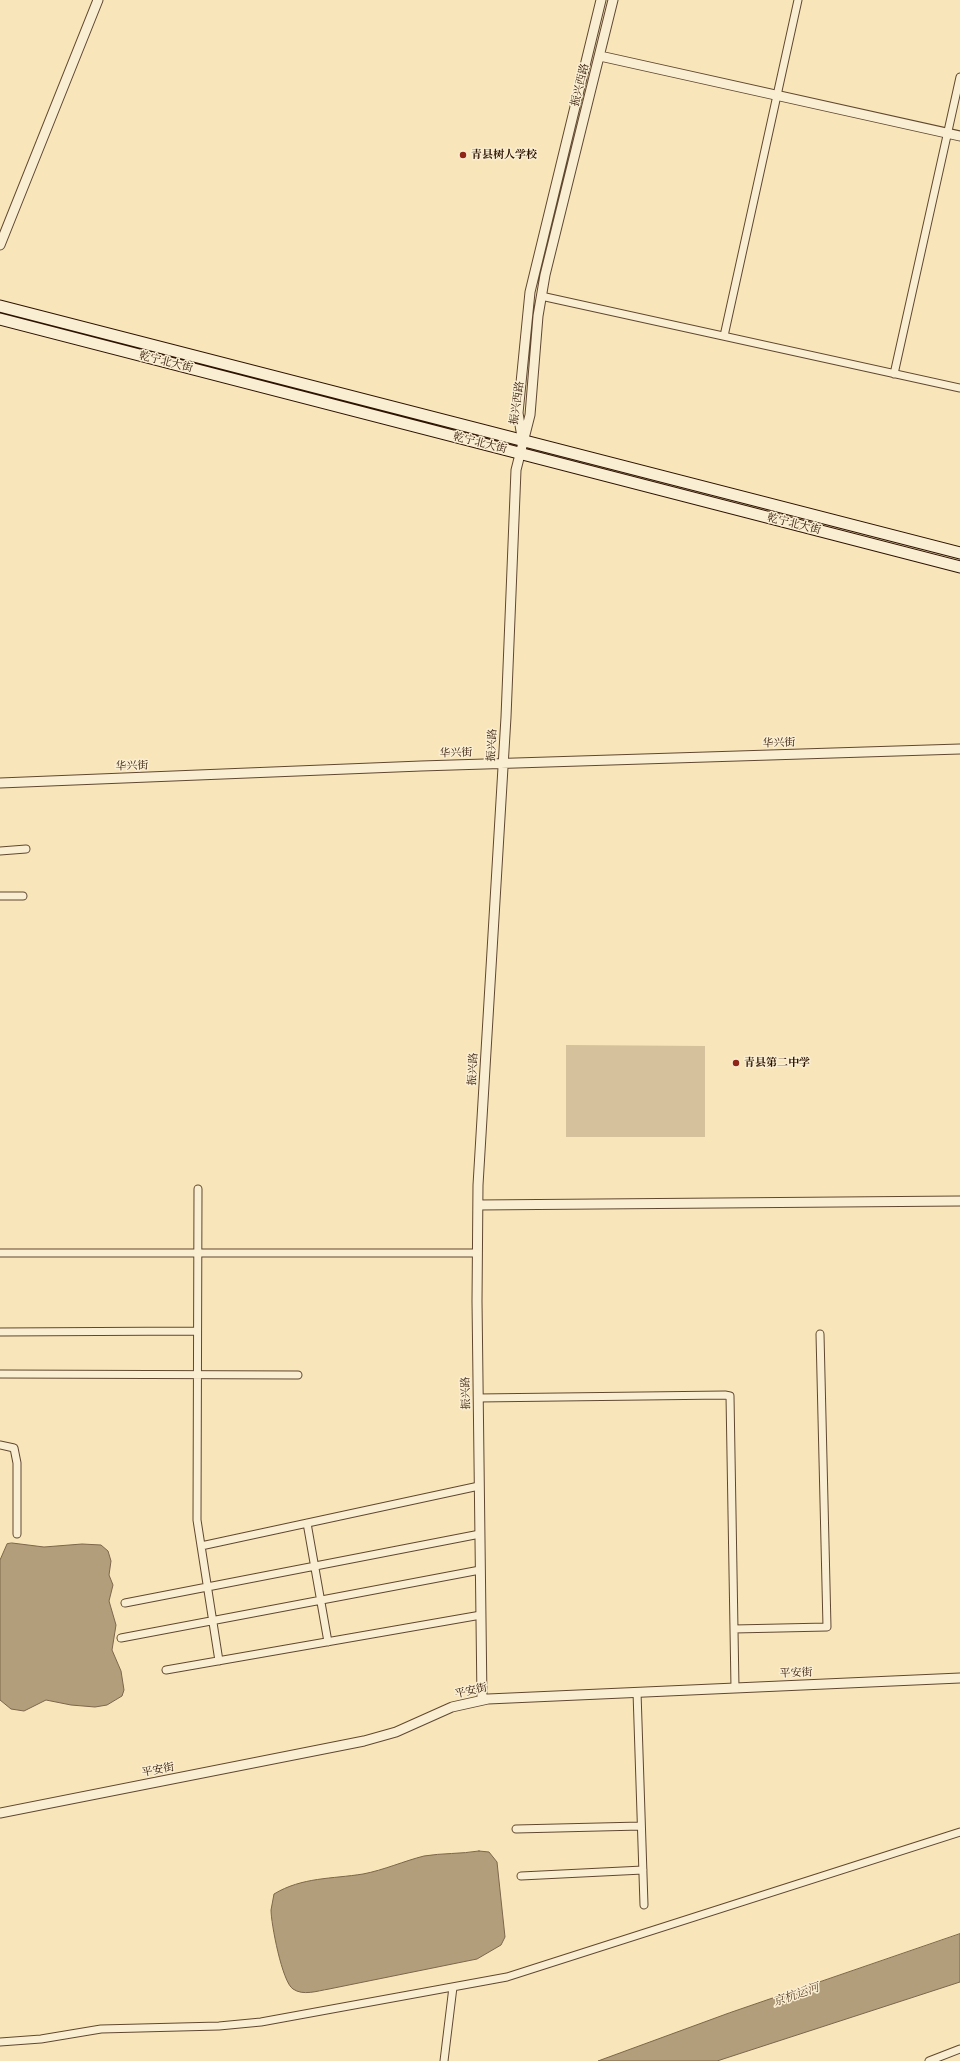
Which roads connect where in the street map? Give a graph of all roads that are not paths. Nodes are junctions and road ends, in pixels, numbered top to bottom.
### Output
1 (98, 0) edge
2 (601, 0) edge
3 (614, 0) edge
4 (798, 0) edge
5 (600, 56) junction
6 (960, 77) edge
7 (777, 95) junction
8 (948, 133) junction
9 (960, 136) edge
10 (0, 245) edge
11 (541, 296) junction
12 (0, 306) edge
13 (0, 319) edge
14 (724, 336) junction
15 (894, 374) junction
16 (960, 388) edge
17 (522, 440) junction
18 (519, 453) junction
19 (960, 553) edge
20 (960, 567) edge
21 (960, 749) edge
22 (503, 764) junction
23 (0, 783) edge
24 (26, 849) dead end
25 (0, 851) edge
26 (0, 896) edge
27 (23, 896) dead end
28 (198, 1189) dead end
29 (960, 1201) edge
30 (478, 1204) junction
31 (198, 1252) junction
32 (0, 1253) edge
33 (477, 1253) junction
34 (197, 1331) junction
35 (0, 1332) edge
36 (820, 1334) dead end
37 (197, 1373) junction
38 (0, 1374) edge
39 (298, 1375) dead end
40 (478, 1398) junction
41 (0, 1445) edge
42 (479, 1486) junction
43 (307, 1523) junction
44 (17, 1534) dead end
45 (480, 1534) junction
46 (201, 1546) junction
47 (314, 1566) junction
48 (480, 1570) junction
49 (207, 1587) junction
50 (321, 1600) junction
51 (125, 1603) dead end
52 (481, 1615) junction
53 (213, 1621) junction
54 (734, 1630) junction
55 (120, 1638) dead end
56 (328, 1642) junction
57 (220, 1661) junction
58 (166, 1670) dead end
59 (960, 1678) edge
60 (735, 1688) junction
61 (637, 1692) junction
62 (482, 1700) junction
63 (0, 1813) edge
64 (641, 1826) junction
65 (516, 1829) dead end
66 (960, 1832) edge
67 (643, 1870) junction
68 (521, 1876) dead end
69 (644, 1905) dead end
70 (453, 1987) junction
71 (0, 2042) edge
72 (960, 2049) edge
73 (942, 2054) junction
74 (444, 2061) edge
75 (930, 2061) edge
76 (936, 2061) edge

1 - 10 street
2 - 17 street, 振兴西路
3 - 5 street, 振兴西路
4 - 7 street
5 - 7 street
5 - 11 street, 振兴西路
6 - 8 street
7 - 8 street
7 - 14 street
8 - 9 street
8 - 15 street
11 - 14 street
11 - 17 street, 振兴西路
12 - 17 main road, 乾宁北大街
13 - 18 main road, 乾宁北大街
14 - 15 street
15 - 16 street
17 - 18 street, 振兴路
17 - 19 main road, 乾宁北大街
18 - 20 main road, 乾宁北大街
18 - 22 street, 振兴路
21 - 22 street, 华兴街
22 - 23 street, 华兴街
22 - 30 street, 振兴路
24 - 25 street
26 - 27 street
28 - 31 street
29 - 30 street
30 - 33 street, 振兴路
31 - 32 street
31 - 33 street
31 - 34 street
33 - 40 street, 振兴路
34 - 35 street
34 - 37 street
36 - 54 street
37 - 38 street
37 - 39 street
37 - 46 street
40 - 42 street, 振兴路
40 - 54 street
41 - 44 street
42 - 43 street
42 - 45 street, 振兴路
43 - 46 street
43 - 47 street
45 - 47 street
45 - 48 street, 振兴路
46 - 49 street
47 - 49 street
47 - 50 street
48 - 50 street
48 - 52 street, 振兴路
49 - 51 street
49 - 53 street
50 - 53 street
50 - 56 street
52 - 56 street
52 - 62 street, 振兴路
53 - 55 street
53 - 57 street
54 - 60 street
56 - 57 street
57 - 58 street
59 - 60 street, 平安街
60 - 61 street, 平安街
61 - 62 street, 平安街
61 - 64 street
62 - 63 street, 平安街
64 - 65 street
64 - 67 street
66 - 70 street
67 - 68 street
67 - 69 street
70 - 71 street
70 - 74 street
72 - 73 street
73 - 75 street
73 - 76 street

